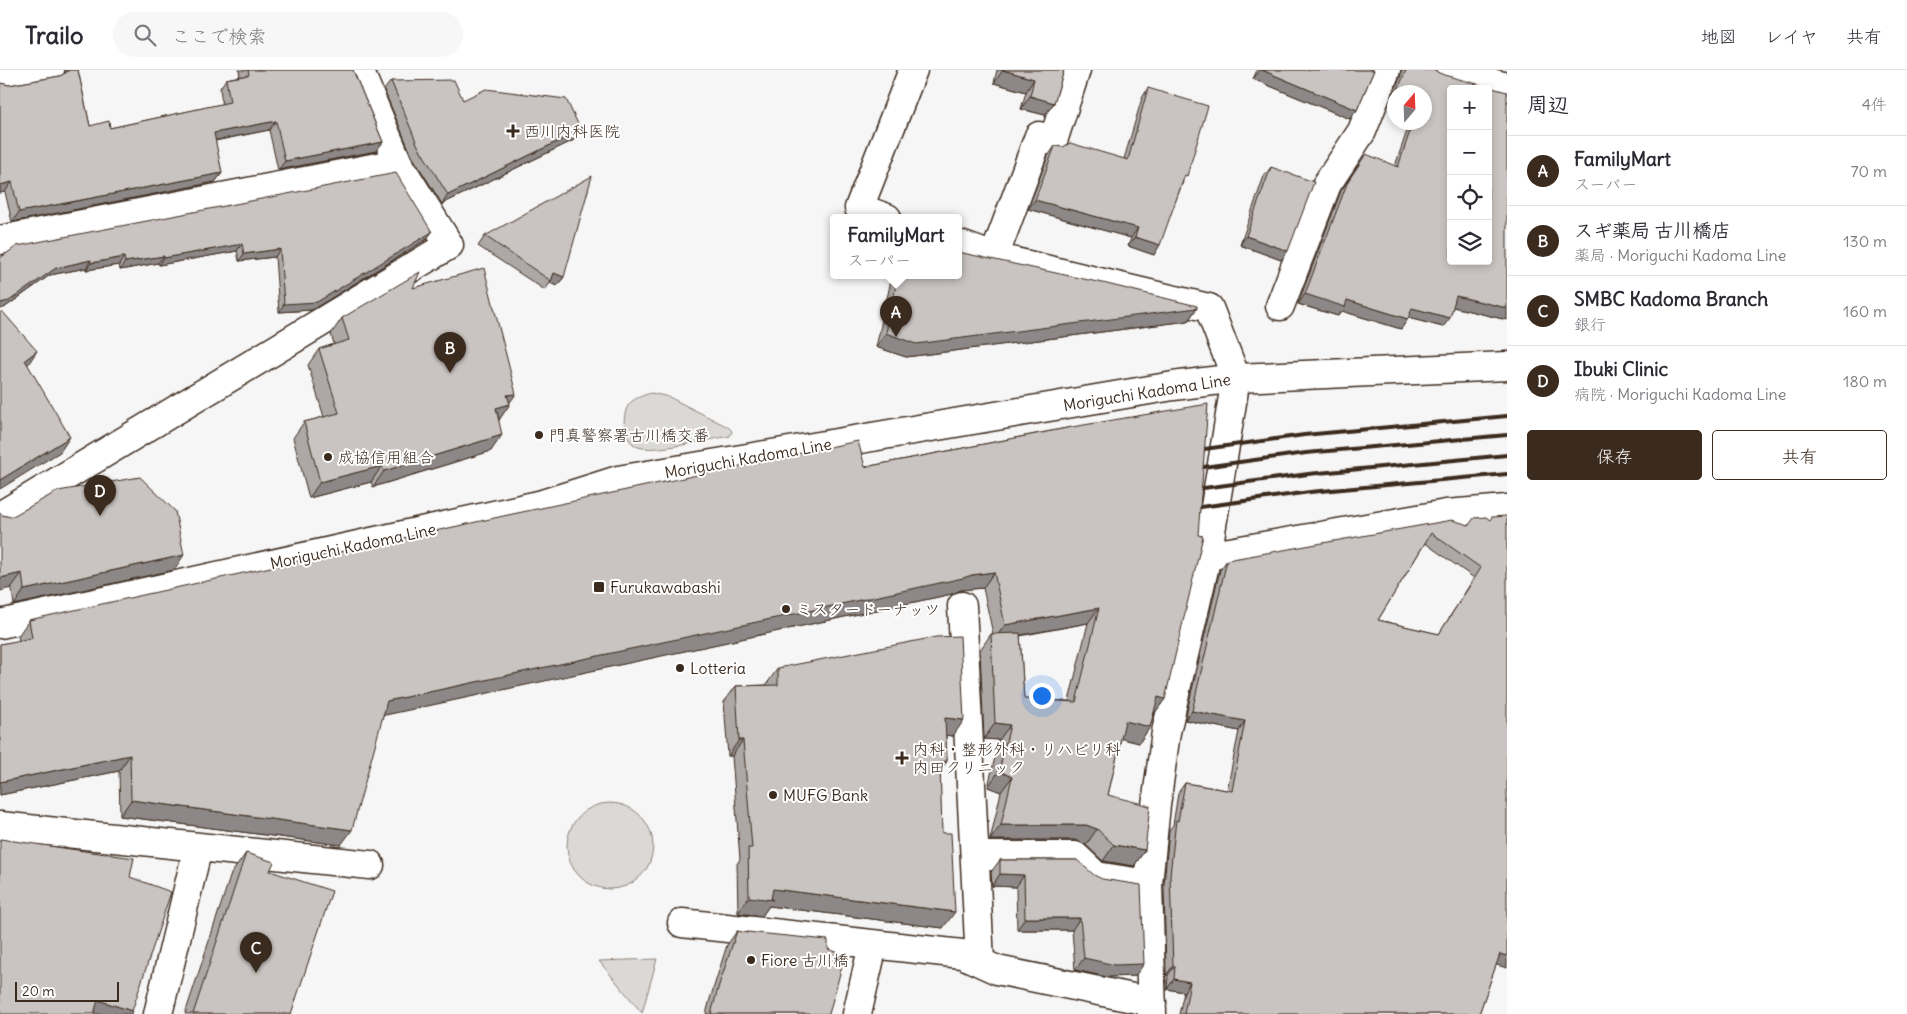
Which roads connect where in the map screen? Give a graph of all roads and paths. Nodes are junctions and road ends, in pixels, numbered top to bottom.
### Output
1 (50, 70) edge
2 (359, 70) edge
3 (913, 70) edge
4 (1076, 70) edge
5 (1386, 70) edge
6 (1441, 70) edge
7 (5, 76) edge
8 (1507, 87) edge
9 (398, 163) junction
10 (876, 214) edge
11 (0, 240) edge
12 (962, 245) edge
13 (994, 256) junction
14 (1280, 306) dead end
15 (1507, 366) edge
16 (1236, 378) junction
17 (1507, 509) edge
18 (0, 516) edge
19 (1207, 556) junction
20 (962, 606) edge
21 (0, 624) edge
22 (0, 826) edge
23 (198, 847) junction
24 (975, 856) junction
25 (370, 865) dead end
26 (1148, 884) junction
27 (682, 923) dead end
28 (873, 945) junction
29 (980, 962) junction
30 (1152, 1008) edge
31 (158, 1014) edge
32 (857, 1014) edge

1 - 7 street
2 - 9 street
3 - 10 street
4 - 13 street
5 - 14 street
6 - 8 street
9 - 11 street
9 - 18 street
12 - 13 street
13 - 16 street
15 - 16 street, Moriguchi Kadoma Line
16 - 19 street
16 - 21 street, Moriguchi Kadoma Line
17 - 19 street
19 - 26 street
20 - 24 street
22 - 23 street
23 - 25 street
23 - 31 street
24 - 26 street
24 - 29 street
26 - 30 street
27 - 28 street
28 - 29 street
28 - 32 street
29 - 30 street

